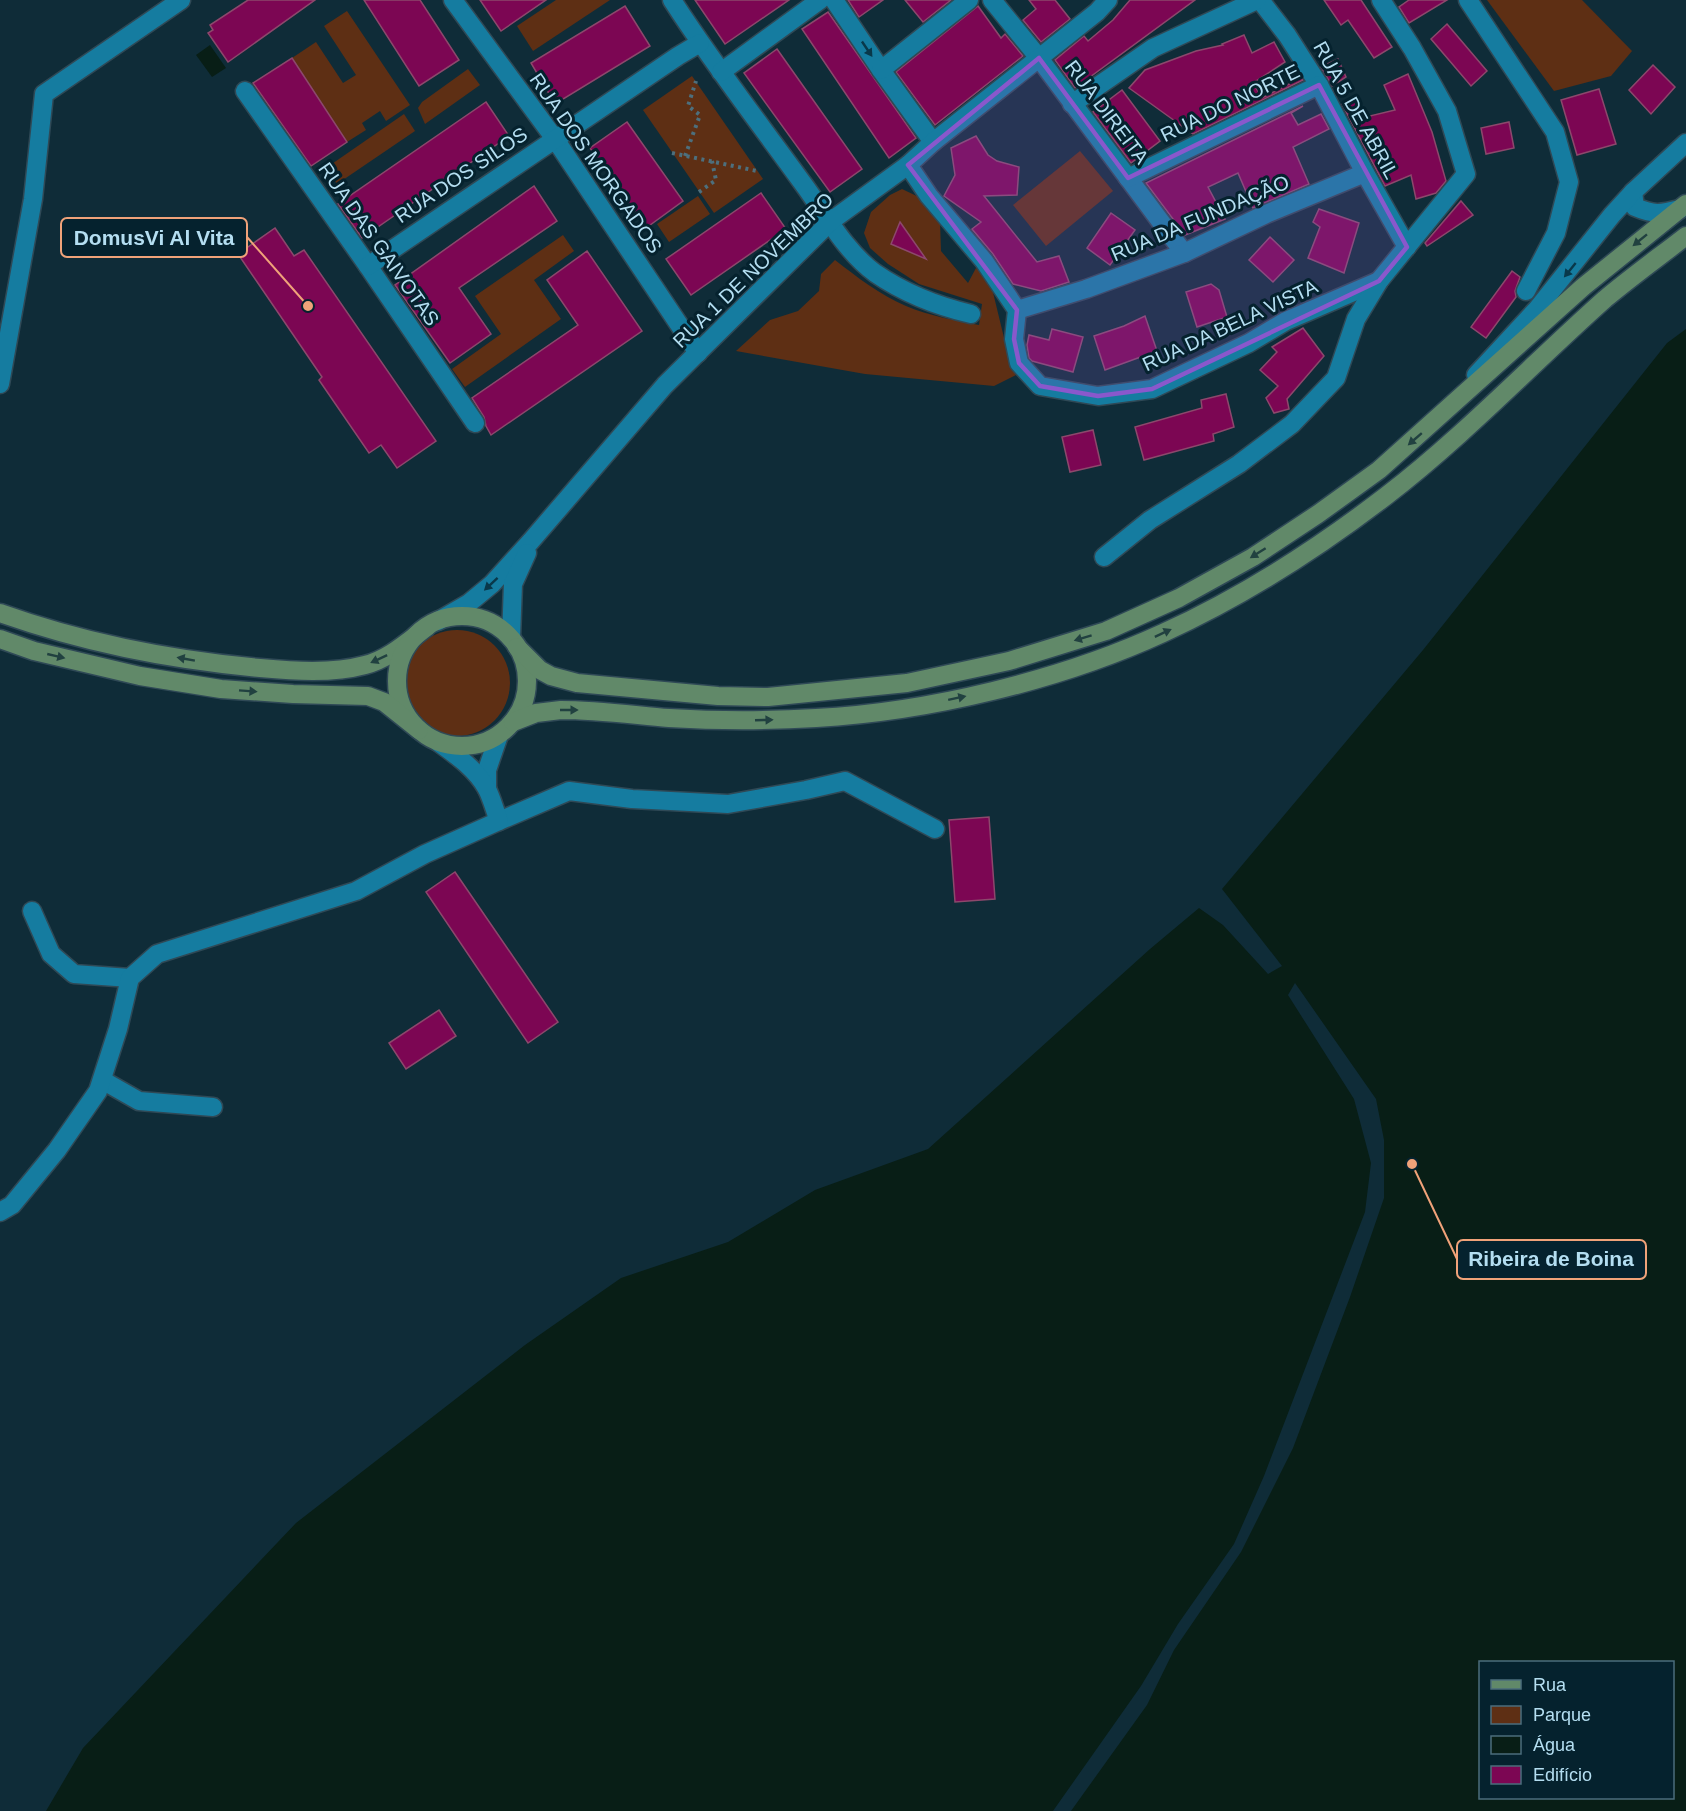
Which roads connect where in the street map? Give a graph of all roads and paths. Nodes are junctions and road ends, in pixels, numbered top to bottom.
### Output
1 (181, 0) edge
2 (453, 0) edge
3 (672, 0) edge
4 (820, 0) edge
5 (834, 0) edge
6 (969, 0) edge
7 (992, 0) edge
8 (1108, 0) edge
9 (1258, 0) edge
10 (1381, 0) edge
11 (1468, 0) edge
12 (700, 43) junction
13 (1039, 58) junction
14 (881, 70) junction
15 (721, 72) junction
16 (696, 81) dead end
17 (1319, 85) junction
18 (245, 91) dead end
19 (1072, 104) junction
20 (555, 139) junction
21 (933, 142) junction
22 (1686, 143) edge
23 (672, 153) dead end
24 (685, 156) junction
25 (712, 161) junction
26 (908, 165) junction
27 (757, 171) dead end
28 (1365, 173) junction
29 (1128, 178) junction
30 (699, 192) dead end
31 (1633, 192) junction
32 (1683, 206) edge
33 (831, 221) junction
34 (1686, 236) edge
35 (1407, 247) junction
36 (1184, 254) junction
37 (368, 266) junction
38 (1379, 281) junction
39 (1526, 291) dead end
40 (1017, 310) junction
41 (971, 314) dead end
42 (698, 353) junction
43 (0, 384) edge
44 (475, 423) dead end
45 (1433, 423) junction
46 (531, 542) junction
47 (1104, 557) dead end
48 (0, 613) edge
49 (433, 624) junction
50 (0, 639) edge
51 (514, 642) junction
52 (513, 722) junction
53 (419, 730) junction
54 (499, 735) junction
55 (438, 742) junction
56 (487, 789) junction
57 (499, 822) junction
58 (935, 829) dead end
59 (32, 911) dead end
60 (130, 978) junction
61 (102, 1080) junction
62 (213, 1107) dead end
63 (0, 1212) edge

1 - 43 street
2 - 20 street, RUA DOS MORGADOS
3 - 12 street
4 - 15 street
5 -> 14 street
6 - 14 street
7 - 13 street, RUA DIREITA
8 - 13 street, RUA 1 DE NOVEMBRO
9 - 17 street, RUA 5 DE ABRIL
9 - 19 street
10 - 35 street
11 - 39 street
12 - 15 street
12 - 20 street, RUA DOS SILOS
13 - 19 street, RUA DIREITA
13 - 21 street, RUA 1 DE NOVEMBRO
14 - 21 street
15 - 33 street
16 - 24 path
17 - 28 street, RUA 5 DE ABRIL
17 - 29 street, RUA DO NORTE
18 - 37 street, RUA DAS GAIVOTAS
19 - 29 street, RUA DIREITA
20 - 37 street, RUA DOS SILOS
20 - 42 street, RUA DOS MORGADOS
21 - 26 street, RUA 1 DE NOVEMBRO
22 - 31 street
23 - 24 path
24 - 25 path
25 - 27 path
25 - 30 path
26 - 33 street, RUA 1 DE NOVEMBRO
26 - 40 street
28 - 35 street, RUA 5 DE ABRIL
28 - 36 street, RUA DA FUNDAÇÃO
29 - 36 street, RUA DIREITA
31 - 32 street
31 -> 45 street
32 -> 45 main road
33 - 41 street
33 - 42 street, RUA 1 DE NOVEMBRO
52 -> 34 main road
35 - 38 street
36 - 40 street, RUA DA FUNDAÇÃO
37 - 44 street, RUA DAS GAIVOTAS
38 - 40 street, RUA DA BELA VISTA
38 - 47 street
42 - 46 street, RUA 1 DE NOVEMBRO
45 -> 51 main road
46 -> 49 street
46 - 51 street
49 -> 48 main road
49 - 51 main road
49 - 53 main road
50 -> 53 main road
51 - 52 main road
52 - 54 main road
53 - 55 main road
54 - 55 main road
54 - 56 street
55 - 56 street
56 - 57 street
57 - 58 street
57 - 60 street
59 - 60 street
60 - 61 street
61 - 62 street
61 - 63 street

